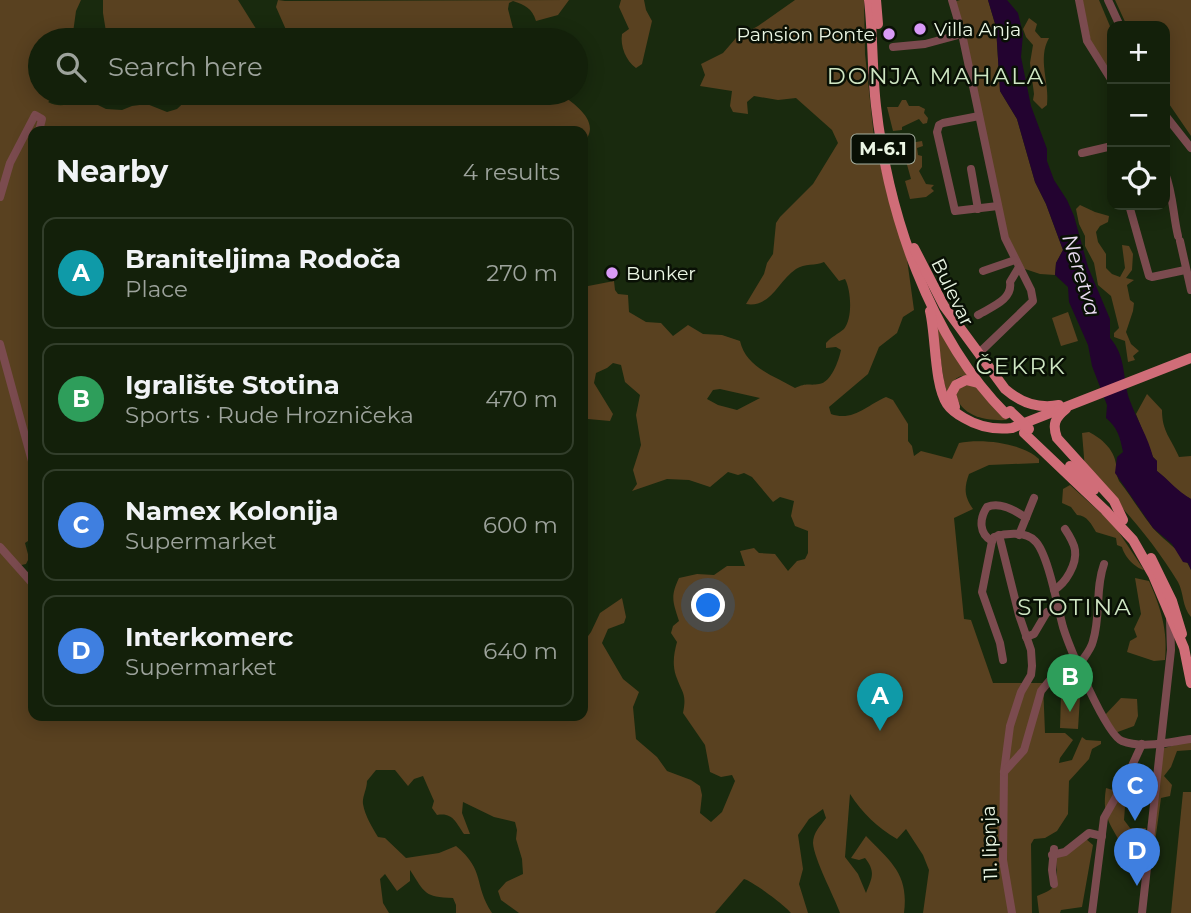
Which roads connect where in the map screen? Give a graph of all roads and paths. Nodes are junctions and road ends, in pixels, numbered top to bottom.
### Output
1 (869, 0) edge
2 (876, 0) edge
3 (952, 0) edge
4 (1079, 0) edge
5 (1108, 0) edge
6 (1117, 21) edge
7 (962, 34) junction
8 (893, 47) dead end
9 (1107, 74) edge
10 (979, 116) junction
11 (1170, 121) edge
12 (30, 126) edge
13 (40, 126) edge
14 (28, 129) edge
15 (1108, 147) edge
16 (1191, 148) edge
17 (1082, 153) dead end
18 (971, 169) dead end
19 (1170, 187) edge
20 (0, 197) edge
21 (998, 206) junction
22 (978, 209) junction
23 (1130, 210) edge
24 (914, 248) junction
25 (1017, 263) junction
26 (1185, 270) junction
27 (983, 271) dead end
28 (1191, 290) edge
29 (925, 293) junction
30 (978, 315) dead end
31 (0, 344) edge
32 (979, 353) junction
33 (1191, 358) edge
34 (978, 383) junction
35 (1072, 404) junction
36 (1008, 413) junction
37 (961, 416) junction
38 (1027, 431) junction
39 (28, 447) edge
40 (1034, 498) dead end
41 (1026, 518) junction
42 (1123, 520) junction
43 (1066, 528) dead end
44 (1019, 535) junction
45 (996, 538) junction
46 (0, 547) edge
47 (1104, 564) dead end
48 (28, 578) edge
49 (1054, 590) junction
50 (1059, 609) junction
51 (1170, 617) junction
52 (1026, 637) junction
53 (1184, 648) junction
54 (1003, 660) dead end
55 (1079, 665) junction
56 (1084, 678) junction
57 (1191, 683) edge
58 (1191, 740) edge
59 (1160, 743) junction
60 (1142, 744) junction
61 (1004, 772) junction
62 (1101, 836) junction
63 (1054, 884) dead end
64 (1012, 913) edge
65 (1092, 913) edge
66 (1142, 913) edge

1 - 29 main road, M-6.1
2 - 24 main road, Bulevar / M-6.1
3 - 7 street
4 - 9 street
5 - 6 street
7 - 8 street
7 - 10 street
10 - 21 street
10 - 22 street
11 - 16 street
12 - 13 street
14 - 20 street
15 - 17 street
18 - 22 street
19 - 26 street
21 - 22 street
21 - 25 street
23 - 26 street
24 - 32 main road, M-6.1
24 - 36 main road, Bulevar
25 - 27 street
25 - 30 street
25 - 32 street
26 - 28 street
29 - 34 main road
29 - 37 main road, M-6.1
31 - 39 street
32 - 35 main road, M-6.1
33 - 35 main road, M-6.1
34 - 36 main road
34 - 37 main road
35 - 37 main road, M-6.1
35 - 42 main road
36 - 38 main road, Bulevar, bridge
38 - 42 main road, Bulevar
38 - 51 main road
40 - 41 street
41 - 44 street
41 - 45 street, 11. lipnja
42 - 53 main road, Bulevar
43 - 49 street
44 - 45 street
44 - 49 street
45 - 52 street, 11. lipnja
45 - 54 street, 11. lipnja
46 - 48 street
47 - 55 street
49 - 50 street
50 - 52 street
50 - 55 street
51 - 53 main road
51 - 59 street
52 - 61 street, 11. lipnja
53 - 57 main road
55 - 56 street
56 - 60 street
56 - 61 street
58 - 59 street
59 - 60 street
59 - 66 street
60 - 62 street
61 - 64 street, 11. lipnja
62 - 63 street
62 - 65 street

